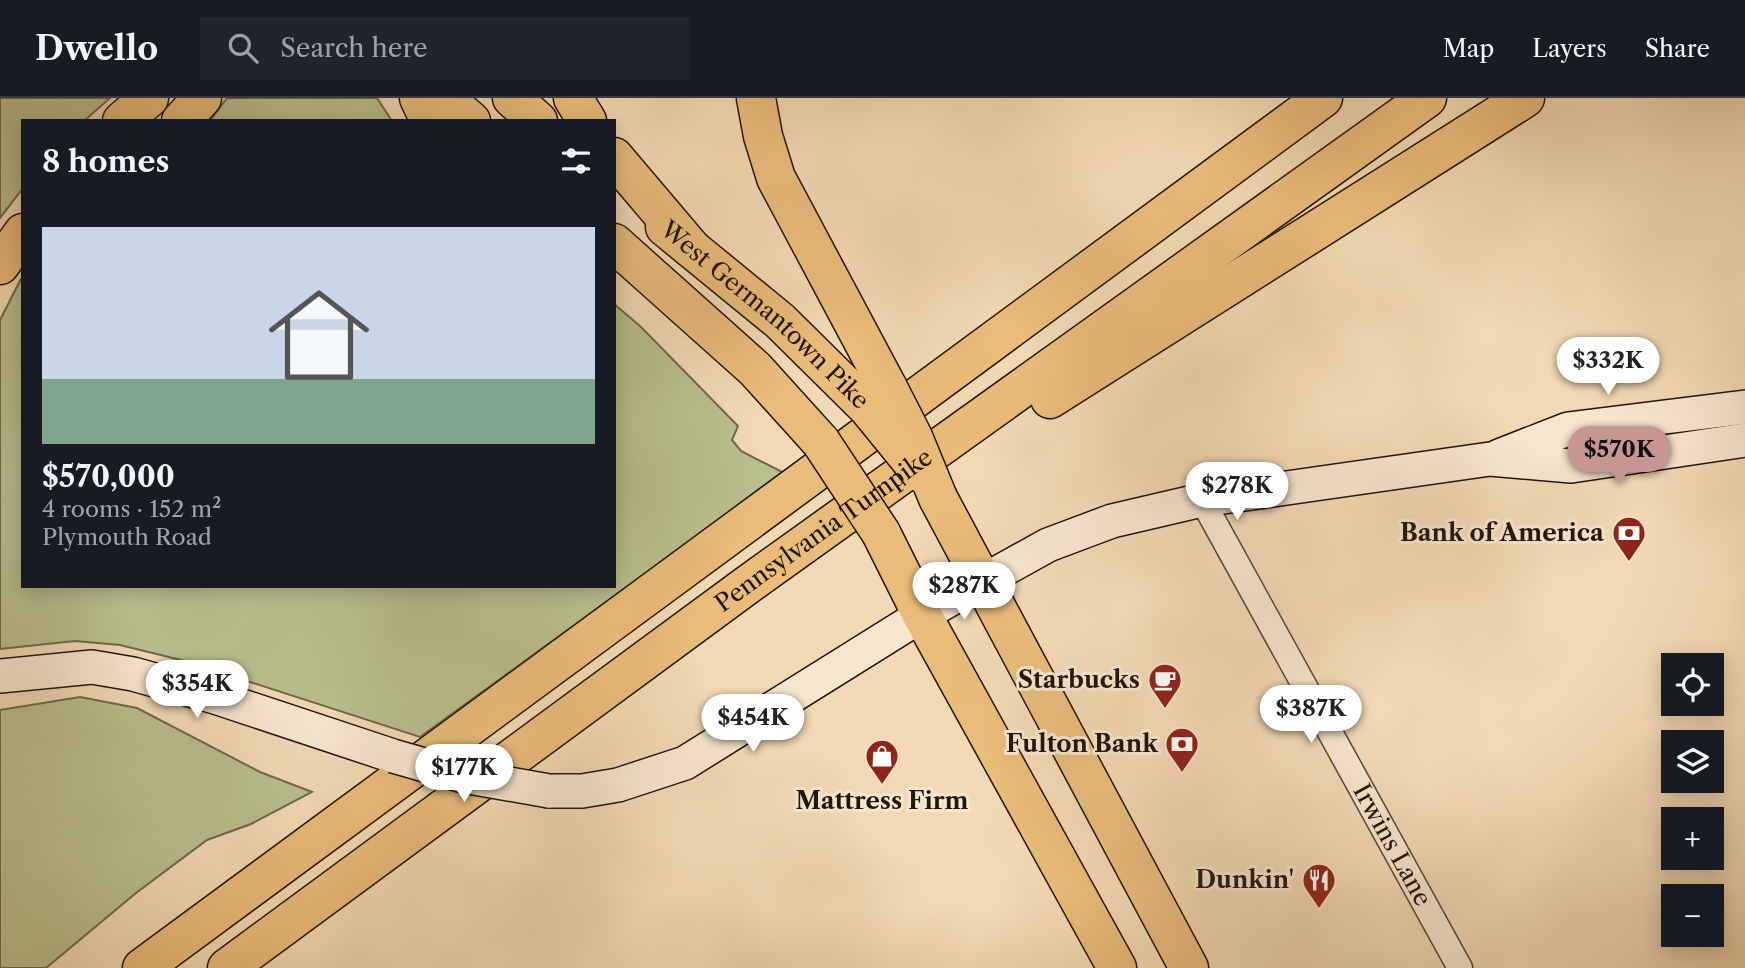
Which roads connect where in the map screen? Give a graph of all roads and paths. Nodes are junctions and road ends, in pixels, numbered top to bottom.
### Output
1 (149, 98) edge
2 (202, 98) edge
3 (419, 98) edge
4 (444, 98) edge
5 (512, 98) edge
6 (573, 98) edge
7 (756, 98) edge
8 (1323, 98) edge
9 (1427, 98) edge
10 (1525, 98) edge
11 (124, 119) edge
12 (183, 119) edge
13 (429, 119) edge
14 (469, 119) edge
15 (536, 119) edge
16 (586, 119) edge
17 (616, 159) edge
18 (616, 188) edge
19 (616, 245) edge
20 (692, 249) junction
21 (878, 398) junction
22 (1745, 407) edge
23 (1745, 440) edge
24 (1490, 459) junction
25 (1202, 500) junction
26 (980, 582) junction
27 (750, 583) junction
28 (922, 615) junction
29 (0, 676) edge
30 (142, 968) edge
31 (227, 968) edge
32 (1117, 968) edge
33 (1189, 968) edge
34 (1460, 968) edge

1 - 11 main road
2 - 12 main road
3 - 13 main road
4 - 14 main road
5 - 15 main road
6 - 16 main road
7 - 21 main road
8 - 30 main road
9 - 27 main road, Pennsylvania Turnpike
10 - 27 main road
17 - 20 main road
18 - 20 main road, West Germantown Pike
19 - 28 main road, West Germantown Pike, bridge
20 - 21 main road, West Germantown Pike
21 - 26 main road, bridge
22 - 24 main road
23 - 24 main road
24 - 25 main road
25 - 26 main road
25 - 34 street, Irwins Lane
26 - 28 main road
26 - 33 main road
27 - 31 main road, Pennsylvania Turnpike
28 - 29 main road, bridge
28 - 32 main road, West Germantown Pike

